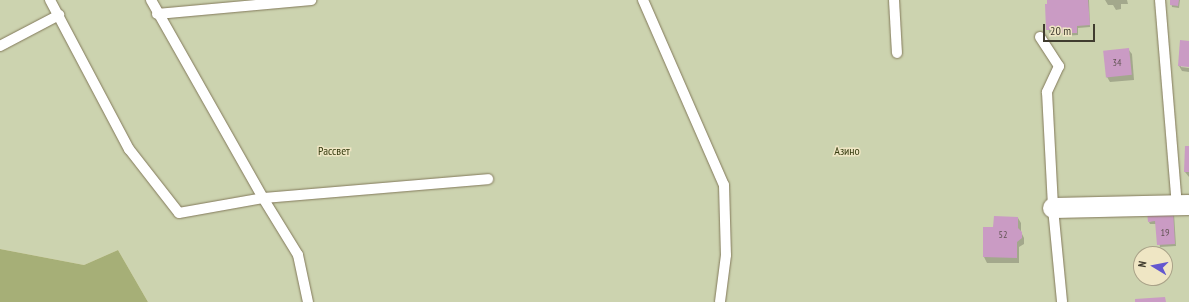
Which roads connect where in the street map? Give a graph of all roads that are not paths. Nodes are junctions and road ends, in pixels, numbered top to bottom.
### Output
1 (50, 0) edge
2 (151, 0) edge
3 (311, 0) edge
4 (643, 0) edge
5 (894, 0) edge
6 (1160, 0) edge
7 (157, 14) junction
8 (59, 15) junction
9 (1040, 37) dead end
10 (0, 46) edge
11 (897, 53) dead end
12 (488, 179) dead end
13 (263, 198) junction
14 (1183, 205) edge
15 (1053, 208) junction
16 (308, 302) edge
17 (720, 302) edge
18 (1062, 302) edge

1 - 8 lane
2 - 7 lane
3 - 7 lane
4 - 17 lane
5 - 11 lane
6 - 14 lane
7 - 13 lane
8 - 10 lane
8 - 13 lane
9 - 15 lane
12 - 13 lane
13 - 16 lane
14 - 15 street
15 - 18 lane

